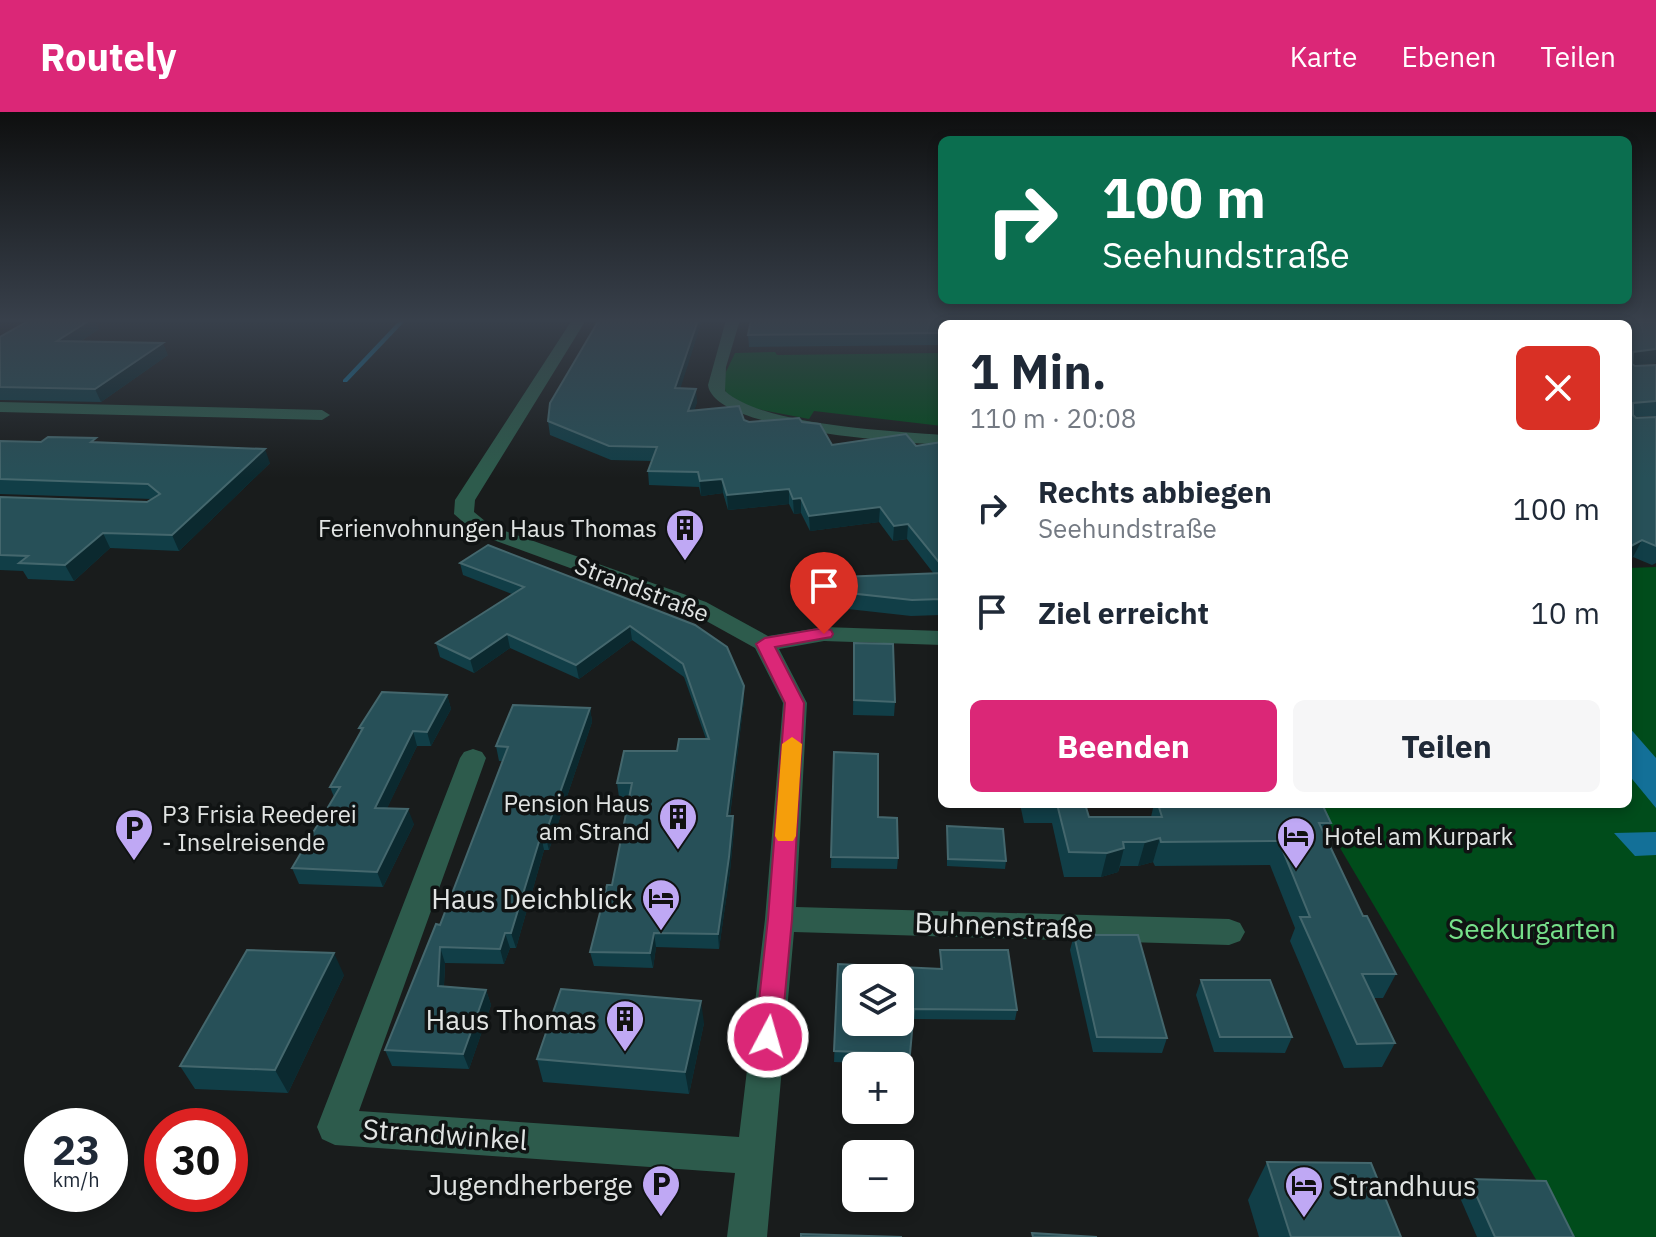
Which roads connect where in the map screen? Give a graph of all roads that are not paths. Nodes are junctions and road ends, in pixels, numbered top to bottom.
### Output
1 (546, 372) edge
2 (718, 372) edge
3 (0, 407) edge
4 (322, 415) dead end
5 (938, 440) edge
6 (938, 638) edge
7 (765, 644) junction
8 (473, 758) dead end
9 (780, 919) junction
10 (1229, 932) dead end
11 (756, 1156) junction
12 (747, 1237) edge

1 - 7 street, Strandstraße
2 - 5 street
3 - 4 street
6 - 7 street
7 - 9 street
8 - 11 street, Strandwinkel
9 - 10 street, Buhnenstraße
9 - 11 street
11 - 12 street

